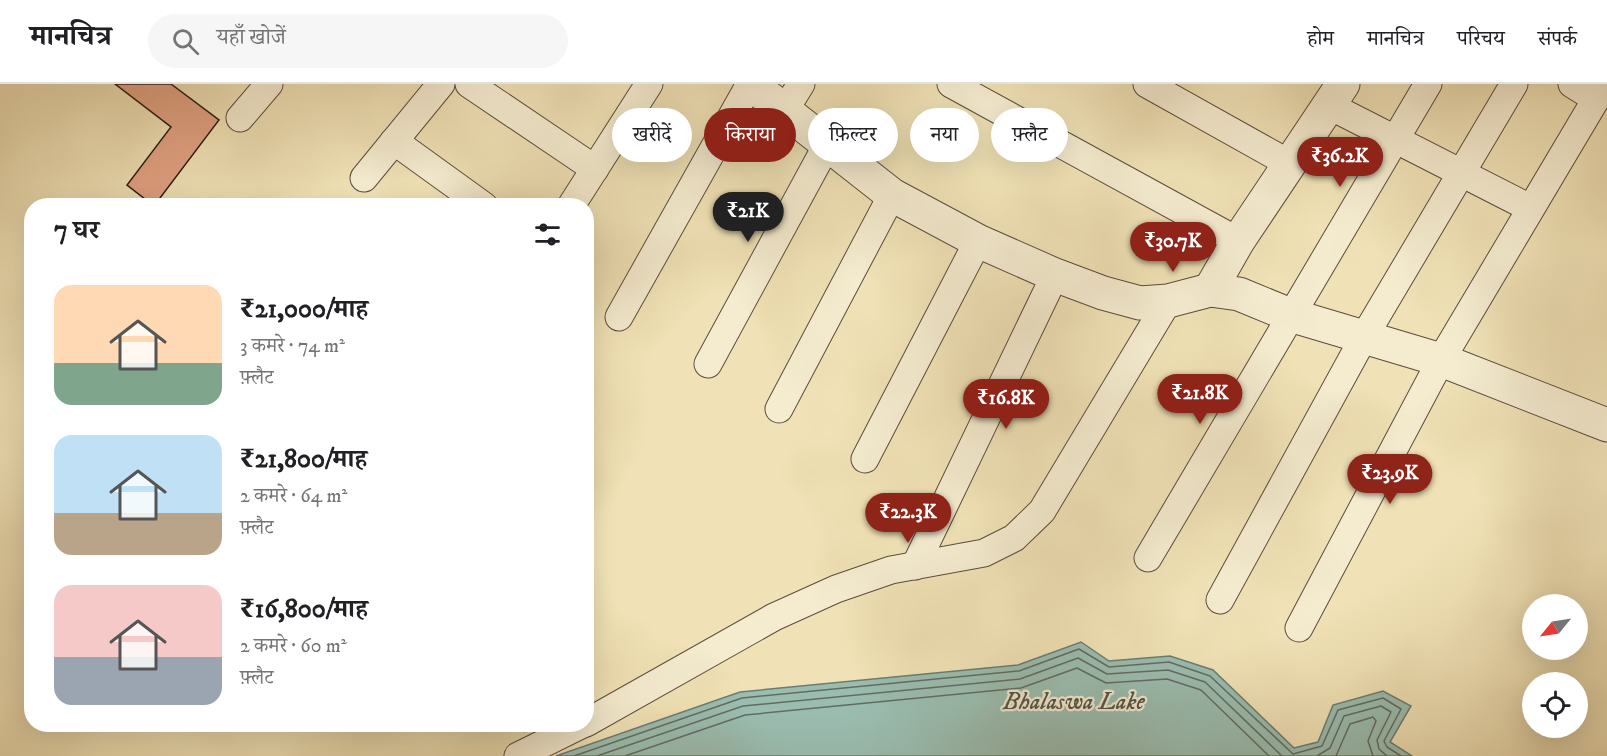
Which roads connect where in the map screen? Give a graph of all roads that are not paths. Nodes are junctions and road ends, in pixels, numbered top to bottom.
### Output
1 (269, 84) edge
2 (441, 84) edge
3 (469, 84) edge
4 (649, 84) edge
5 (750, 84) edge
6 (951, 84) edge
7 (1147, 84) edge
8 (1428, 84) edge
9 (1514, 84) edge
10 (1572, 84) edge
11 (1600, 91) edge
12 (1336, 95) edge
13 (793, 97) edge
14 (240, 118) dead end
15 (808, 118) edge
16 (1395, 139) junction
17 (394, 141) junction
18 (818, 162) edge
19 (849, 162) edge
20 (1290, 164) junction
21 (595, 169) junction
22 (1463, 174) junction
23 (364, 178) dead end
24 (892, 195) junction
25 (473, 198) edge
26 (576, 198) edge
27 (1530, 208) junction
28 (978, 241) junction
29 (1238, 241) junction
30 (1055, 276) junction
31 (1210, 290) junction
32 (1168, 301) junction
33 (1290, 315) junction
34 (619, 318) dead end
35 (1364, 337) junction
36 (1442, 360) junction
37 (708, 364) dead end
38 (779, 409) dead end
39 (1607, 424) edge
40 (865, 459) dead end
41 (1148, 558) dead end
42 (915, 566) junction
43 (1220, 600) dead end
44 (1299, 628) dead end
45 (594, 719) edge
46 (568, 732) edge
47 (518, 756) edge

1 - 14 street
2 - 17 street
3 - 21 street
4 - 21 street
5 - 13 street
5 - 34 street
6 - 29 street
7 - 20 street
8 - 16 street
9 - 22 street
10 - 11 street
11 - 27 street
12 - 16 street
12 - 20 street
13 - 15 street
16 - 22 street
16 - 33 street
17 - 23 street
17 - 25 street
18 - 37 street
19 - 24 street
20 - 29 street
21 - 26 street
22 - 27 street
22 - 35 street
24 - 28 street
24 - 38 street
27 - 36 street
28 - 30 street
28 - 40 street
29 - 31 street
30 - 32 street
30 - 42 street
31 - 32 street
31 - 33 street
32 - 42 street
33 - 35 street
33 - 41 street
35 - 36 street
35 - 43 street
36 - 39 street
36 - 44 street
42 - 45 street
46 - 47 street

